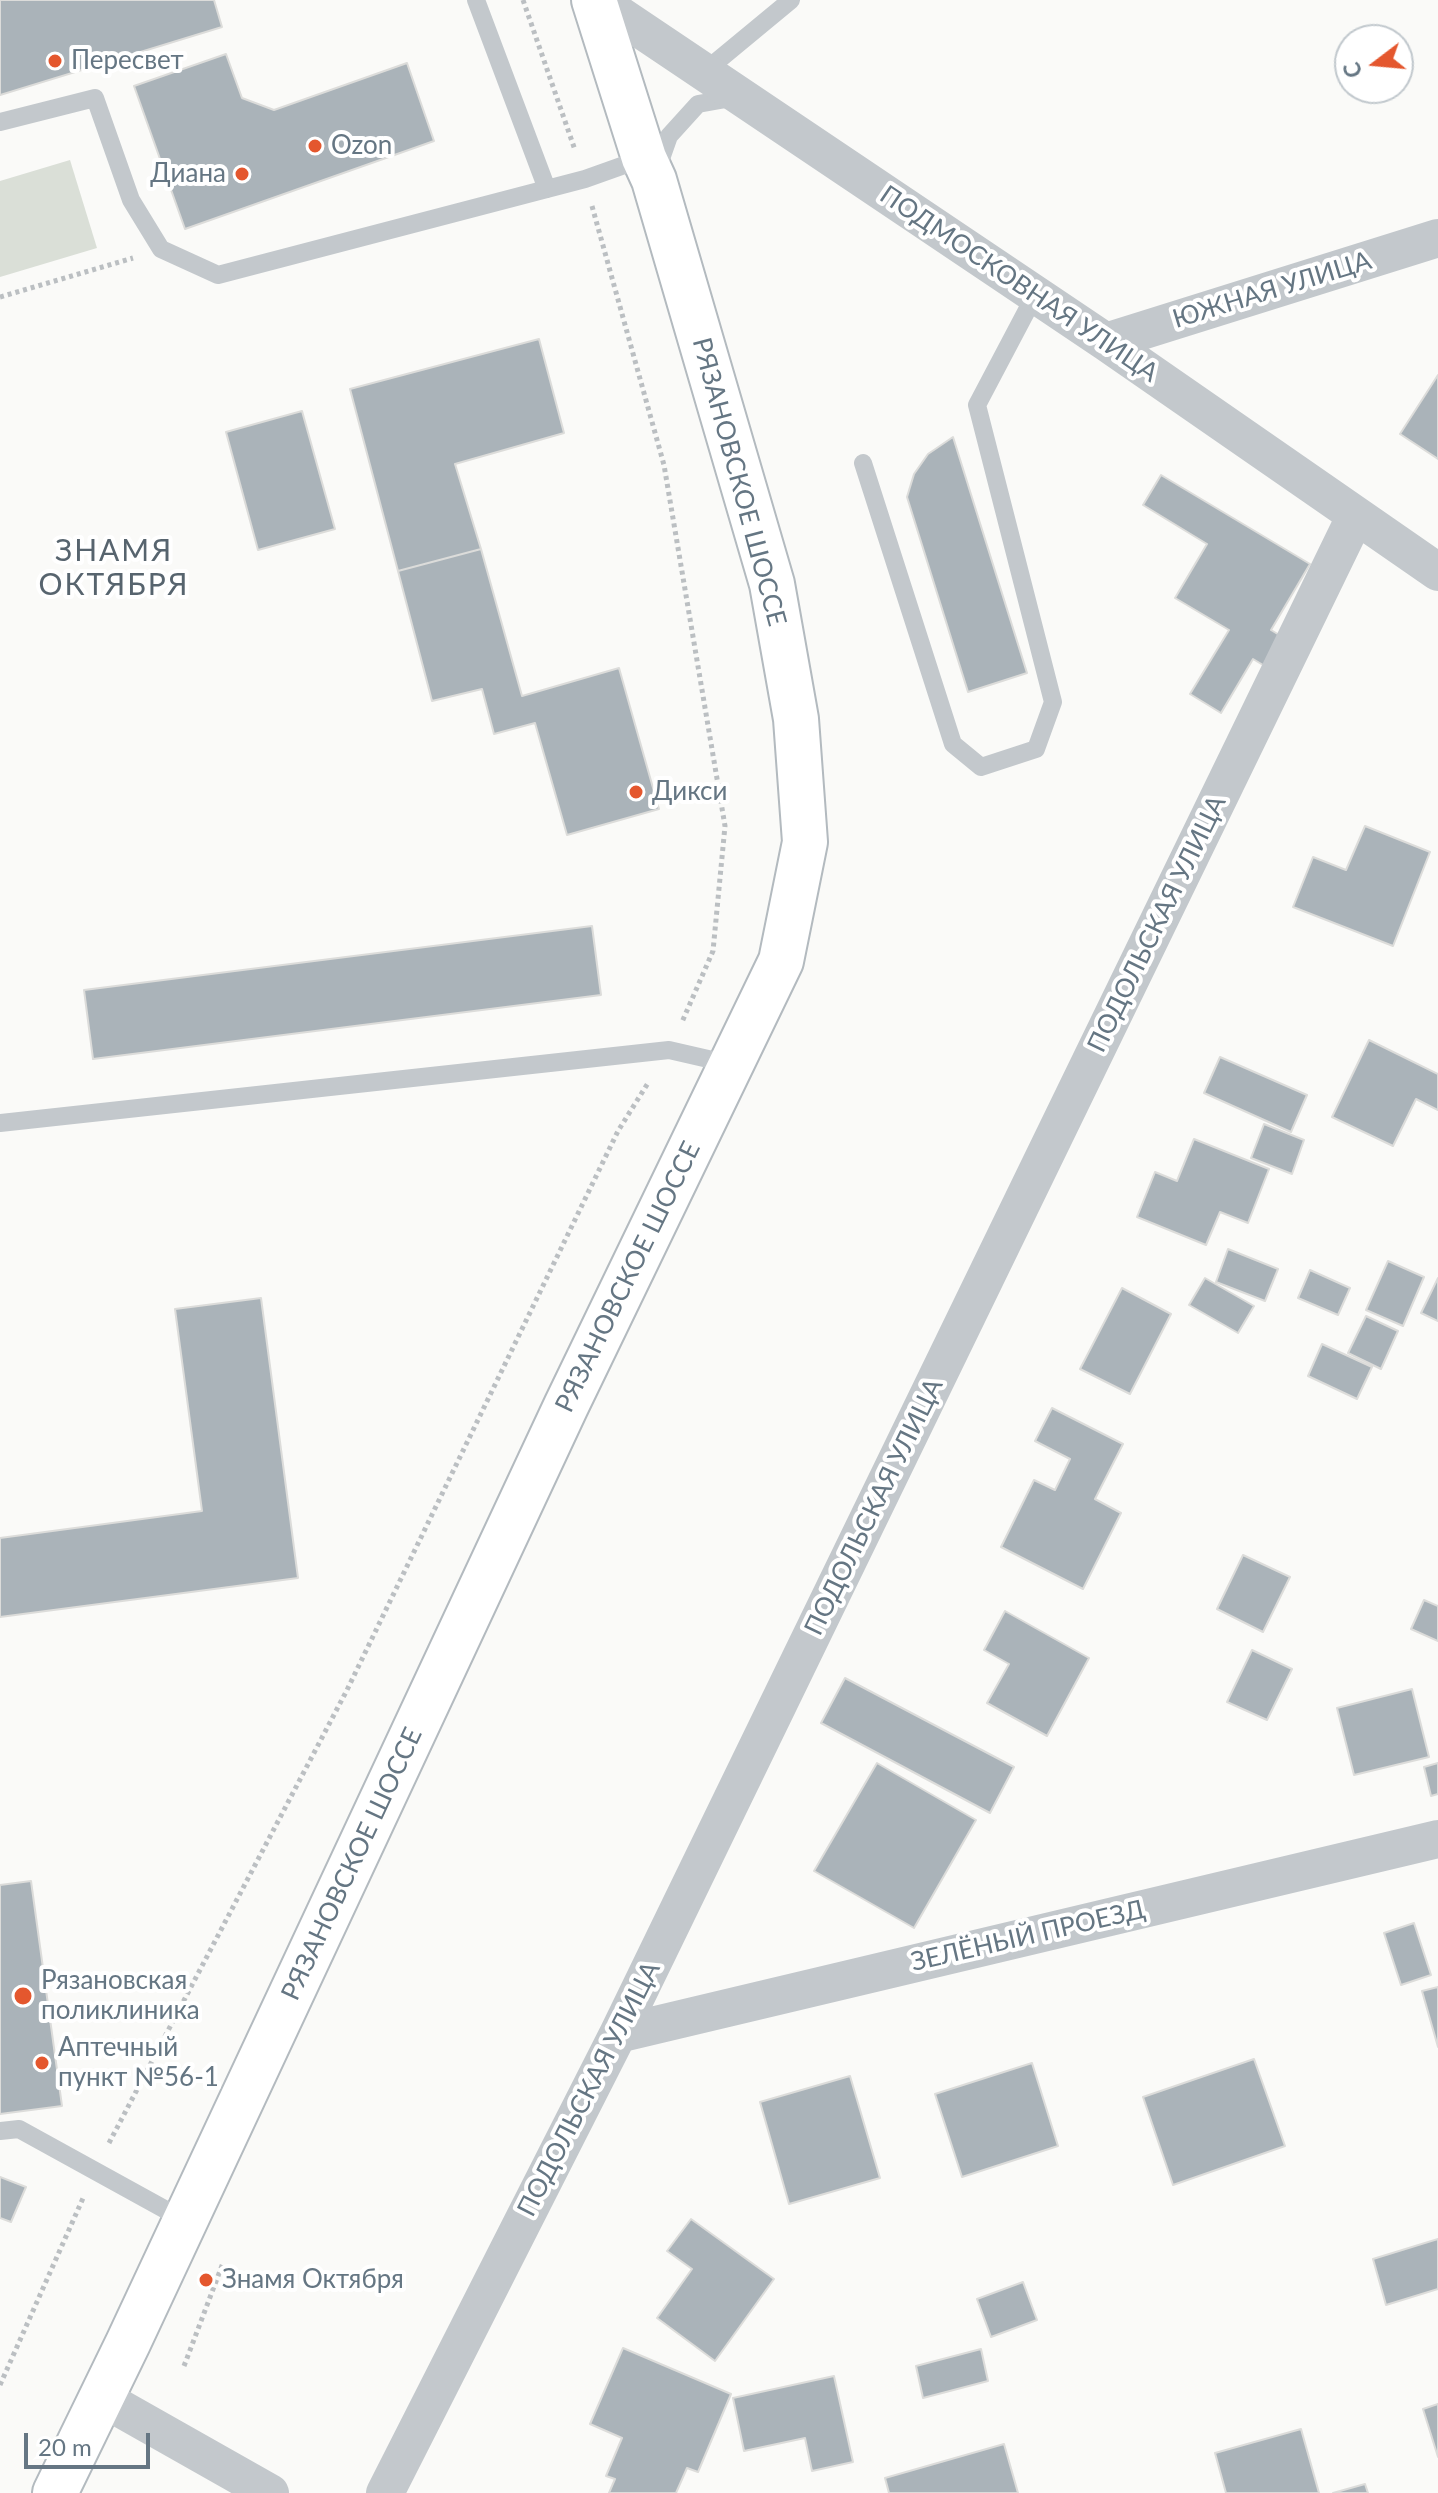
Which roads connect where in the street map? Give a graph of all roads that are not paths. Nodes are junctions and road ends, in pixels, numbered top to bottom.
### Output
1 (476, 0) edge
2 (596, 0) edge
3 (791, 0) edge
4 (704, 72) junction
5 (740, 96) junction
6 (0, 122) edge
7 (649, 169) junction
8 (547, 189) junction
9 (1438, 238) edge
10 (1035, 295) junction
11 (1106, 342) junction
12 (863, 463) dead end
13 (1355, 517) junction
14 (1438, 572) edge
15 (730, 1064) junction
16 (0, 1123) edge
17 (1438, 1839) edge
18 (618, 2034) junction
19 (0, 2131) edge
20 (186, 2221) junction
21 (102, 2398) junction
22 (55, 2493) edge
23 (270, 2493) edge
24 (385, 2493) edge

1 - 8 lane
2 - 4 street, ПОДМОСКОВНАЯ УЛИЦА
2 - 7 main road, РЯЗАНОВСКОЕ ШОССЕ
3 - 4 lane
4 - 5 street, ПОДМОСКОВНАЯ УЛИЦА
5 - 7 lane
5 - 10 street, ПОДМОСКОВНАЯ УЛИЦА
6 - 8 lane
7 - 8 lane
7 - 15 main road, РЯЗАНОВСКОЕ ШОССЕ
9 - 11 street, ЮЖНАЯ УЛИЦА
10 - 11 street, ПОДМОСКОВНАЯ УЛИЦА
10 - 12 lane
11 - 13 street, ПОДМОСКОВНАЯ УЛИЦА
13 - 14 street, ПОДМОСКОВНАЯ УЛИЦА
13 - 18 street, ПОДОЛЬСКАЯ УЛИЦА
15 - 16 lane
15 - 20 main road, РЯЗАНОВСКОЕ ШОССЕ
17 - 18 street, ЗЕЛЁНЫЙ ПРОЕЗД
18 - 24 street, ПОДОЛЬСКАЯ УЛИЦА
19 - 20 lane
20 - 21 main road, РЯЗАНОВСКОЕ ШОССЕ
21 - 22 main road, РЯЗАНОВСКОЕ ШОССЕ
21 - 23 street

